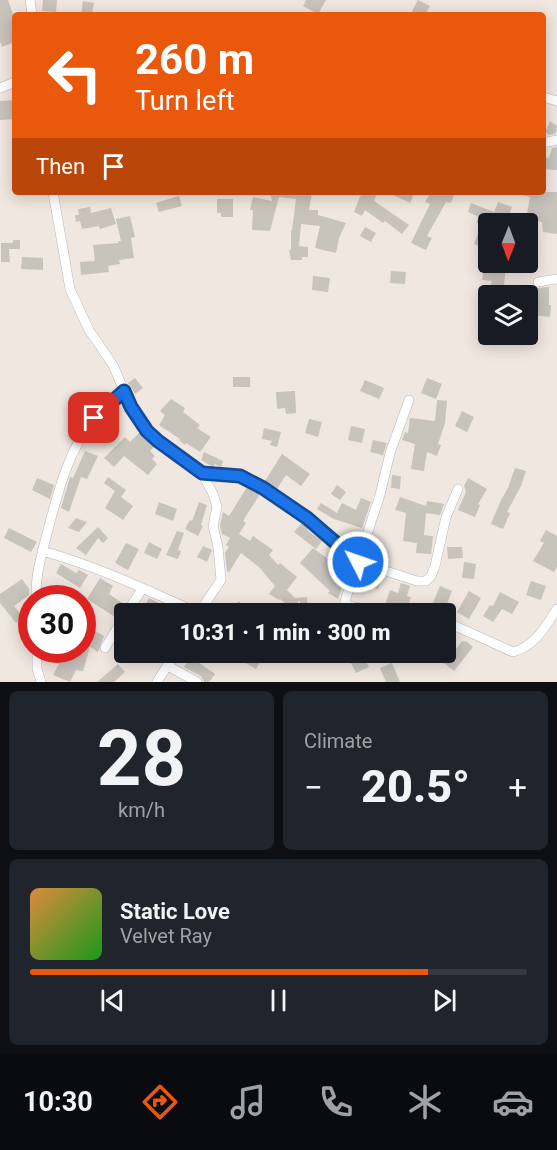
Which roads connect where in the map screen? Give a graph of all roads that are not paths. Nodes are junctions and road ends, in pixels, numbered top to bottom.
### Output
1 (54, 195) edge
2 (557, 279) edge
3 (538, 282) dead end
4 (124, 391) junction
5 (409, 400) dead end
6 (202, 473) junction
7 (458, 489) dead end
8 (42, 551) junction
9 (358, 562) junction
10 (35, 585) edge
11 (142, 589) junction
12 (133, 603) edge
13 (175, 603) edge
14 (205, 603) edge
15 (346, 603) edge
16 (557, 609) edge
17 (456, 626) edge
18 (114, 633) edge
19 (105, 648) dead end
20 (37, 663) edge
21 (170, 663) edge
22 (168, 666) junction
23 (41, 682) edge
24 (157, 682) edge
25 (197, 682) edge

1 - 4 street
2 - 3 street
4 - 6 street
4 - 8 street
5 - 9 street
6 - 9 street
6 - 14 street
7 - 9 street
8 - 10 street
8 - 11 street
9 - 15 street
11 - 12 street
11 - 13 street
16 - 17 street
18 - 19 street
20 - 23 street
21 - 22 street
22 - 24 street
22 - 25 street

